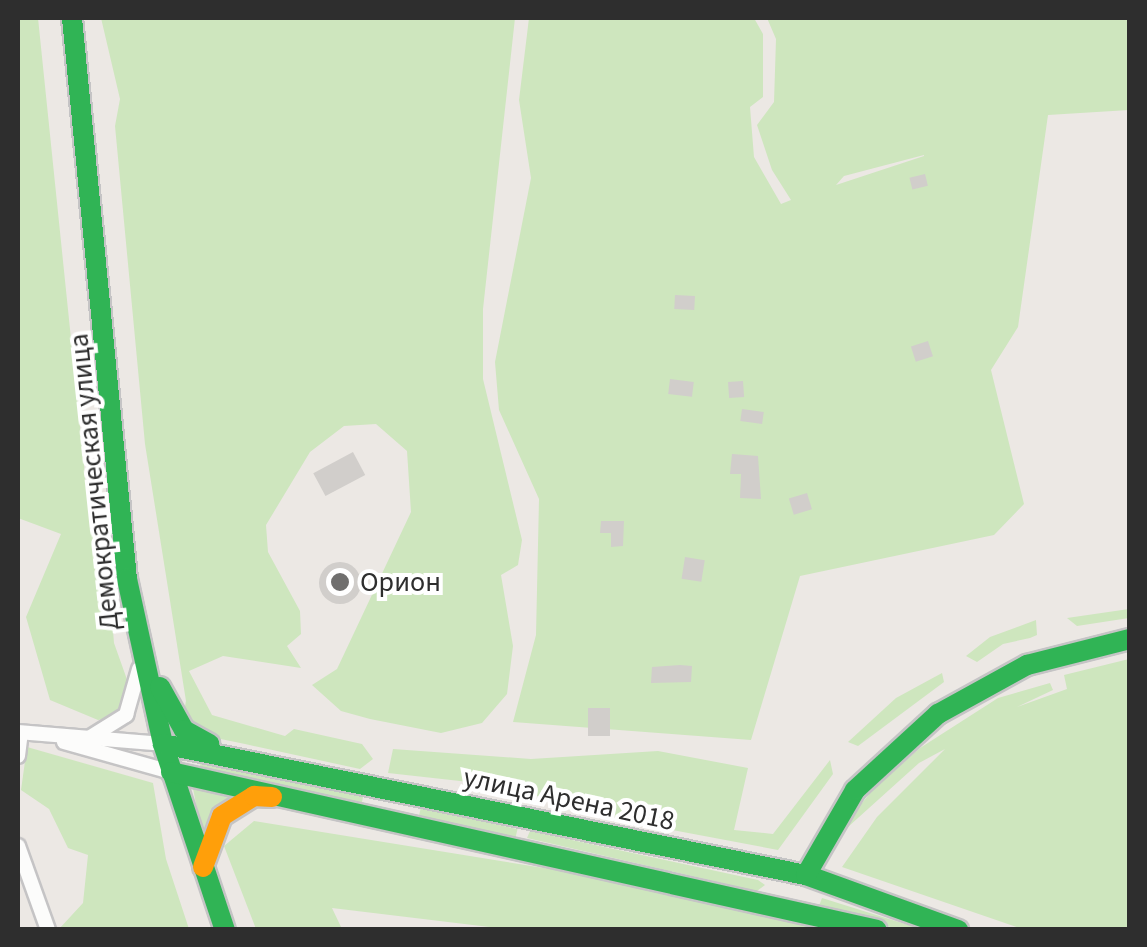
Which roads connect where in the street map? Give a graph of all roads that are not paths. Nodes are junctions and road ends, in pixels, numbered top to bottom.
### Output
1 (72, 18) edge
2 (136, 628) junction
3 (1130, 639) edge
4 (19, 733) edge
5 (39, 735) junction
6 (90, 738) junction
7 (163, 744) junction
8 (226, 752) junction
9 (18, 756) edge
10 (171, 772) junction
11 (295, 797) junction
12 (18, 846) edge
13 (21, 865) edge
14 (203, 868) junction
15 (806, 875) junction
16 (795, 907) junction
17 (48, 930) edge
18 (225, 930) edge
19 (877, 930) edge
20 (958, 930) edge

1 - 2 main road, Демократическая улица
2 - 6 street
2 - 7 main road, Демократическая улица
2 - 8 main road
3 - 15 main road
4 - 5 street
4 - 9 street
5 - 6 street
5 - 10 street
6 - 7 street
7 - 8 main road, улица Арена 2018
7 - 10 main road, Демократическая улица
8 - 15 main road, улица Арена 2018
10 - 11 main road, улица Арена 2018
10 - 14 main road, Демократическая улица
11 - 14 main road
11 - 16 main road, улица Арена 2018
12 - 13 street
13 - 17 street
14 - 18 main road, Демократическая улица
15 - 16 main road
15 - 20 main road, улица Арена 2018
16 - 19 main road, улица Арена 2018

